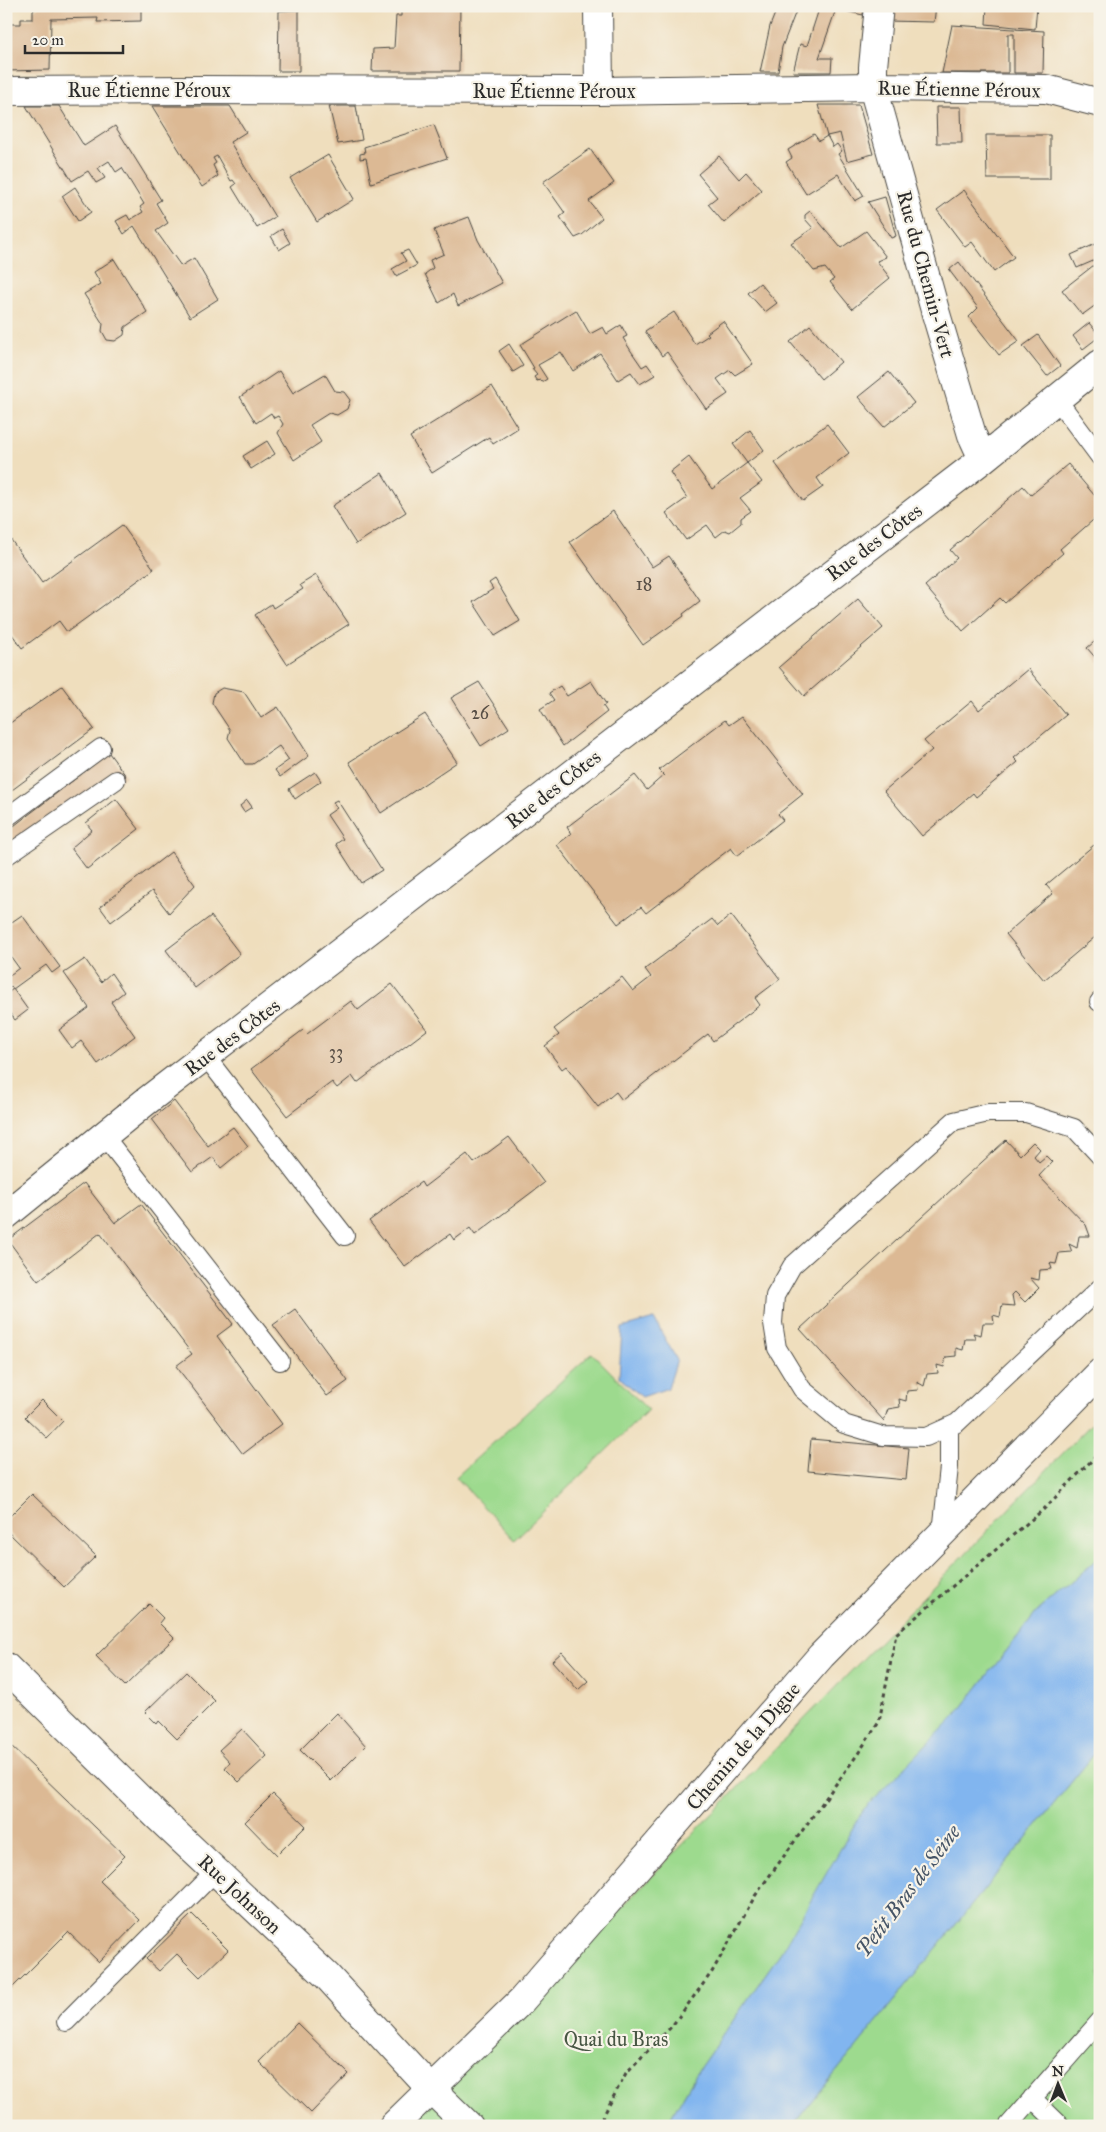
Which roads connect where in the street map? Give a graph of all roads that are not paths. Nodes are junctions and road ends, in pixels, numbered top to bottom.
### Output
1 (598, 6) edge
2 (878, 6) edge
3 (873, 87) junction
4 (6, 91) edge
5 (599, 91) junction
6 (1100, 103) edge
7 (1100, 364) edge
8 (1056, 398) junction
9 (1100, 457) edge
10 (983, 459) junction
11 (101, 748) dead end
12 (116, 780) dead end
13 (6, 818) edge
14 (6, 856) edge
15 (206, 1057) junction
16 (104, 1136) junction
17 (1100, 1156) edge
18 (6, 1215) edge
19 (345, 1236) dead end
20 (1100, 1288) edge
21 (280, 1361) dead end
22 (1100, 1373) edge
23 (948, 1427) junction
24 (942, 1533) junction
25 (6, 1667) edge
26 (216, 1871) junction
27 (1100, 2021) edge
28 (66, 2022) dead end
29 (431, 2089) junction
30 (1032, 2098) junction
31 (393, 2126) edge
32 (469, 2126) edge
33 (1008, 2126) edge
34 (1061, 2126) edge

1 - 5 street
2 - 3 street, Rue du Chemin-Vert
3 - 5 street, Rue Étienne Péroux
3 - 6 street, Rue Étienne Péroux
3 - 10 street, Rue du Chemin-Vert
4 - 5 street, Rue Étienne Péroux
7 - 8 street, Rue des Côtes
8 - 9 lane
8 - 10 street, Rue des Côtes
10 - 15 street, Rue des Côtes
11 - 13 lane
12 - 14 lane
15 - 16 street, Rue des Côtes
15 - 19 lane
16 - 18 street, Rue des Côtes
16 - 21 lane
17 - 23 lane
20 - 23 lane
22 - 24 street, Chemin de la Digue
23 - 24 lane
24 - 29 street, Chemin de la Digue
25 - 26 street, Rue Johnson
26 - 28 lane
26 - 29 street, Rue Johnson
27 - 30 lane
29 - 31 street, Chemin de la Digue
29 - 32 street, Rue Johnson
30 - 33 lane
30 - 34 lane

